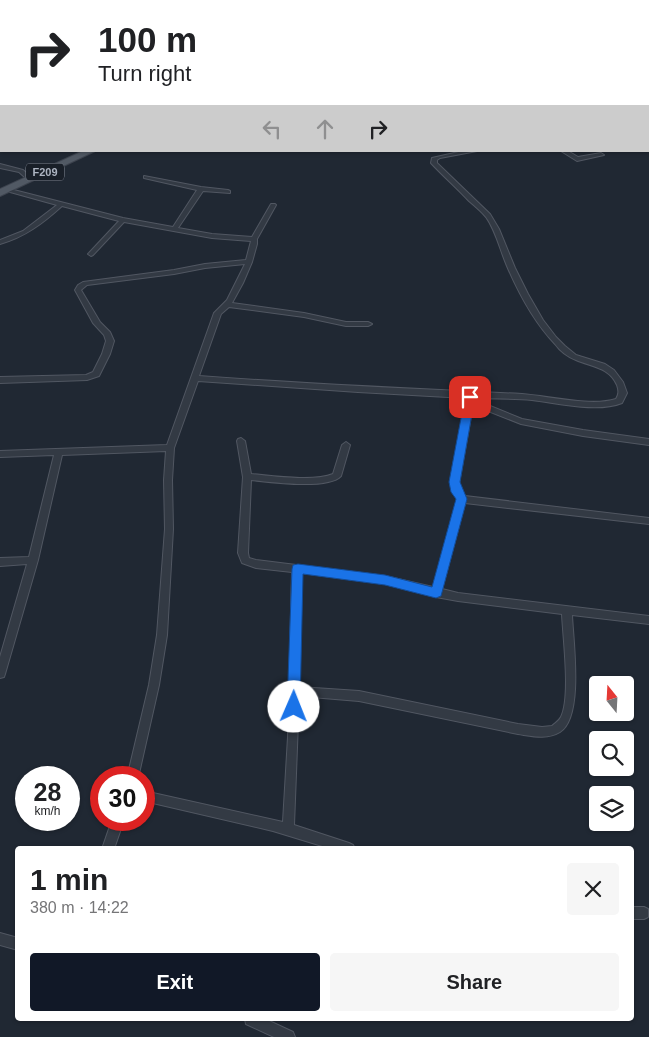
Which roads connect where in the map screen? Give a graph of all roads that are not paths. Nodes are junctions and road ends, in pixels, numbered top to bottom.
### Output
1 (89, 152) edge
2 (468, 152) edge
3 (566, 152) edge
4 (601, 155) dead end
5 (0, 166) edge
6 (146, 177) dead end
7 (30, 178) junction
8 (201, 189) junction
9 (3, 191) edge
10 (228, 192) dead end
11 (60, 205) junction
12 (273, 205) dead end
13 (122, 220) junction
14 (174, 228) junction
15 (254, 239) junction
16 (0, 242) edge
17 (91, 254) dead end
18 (249, 262) junction
19 (227, 305) junction
20 (368, 324) dead end
21 (194, 378) junction
22 (0, 380) edge
23 (470, 399) junction
24 (241, 441) dead end
25 (649, 442) edge
26 (346, 445) dead end
27 (170, 448) junction
28 (59, 452) junction
29 (0, 454) edge
30 (247, 477) junction
31 (462, 499) junction
32 (649, 521) edge
33 (33, 560) junction
34 (0, 562) edge
35 (298, 569) junction
36 (436, 593) junction
37 (568, 612) junction
38 (649, 620) edge
39 (0, 674) edge
40 (294, 691) junction
41 (135, 766) edge
42 (155, 799) edge
43 (288, 830) junction
44 (114, 831) edge
45 (109, 846) edge
46 (342, 846) edge
47 (0, 939) edge
48 (15, 943) edge
49 (255, 1021) edge
50 (288, 1037) edge

1 - 7 main road, F209
2 - 23 street
3 - 4 street
5 - 7 street
6 - 8 street
7 - 9 main road, F209
8 - 10 street
8 - 14 street
9 - 11 street
11 - 13 street
11 - 16 street
12 - 15 street
13 - 14 street
13 - 17 street
14 - 15 street
15 - 18 street
18 - 19 street
18 - 22 street
19 - 20 street
19 - 21 street
21 - 23 street
21 - 27 street
23 - 25 street
23 - 31 street
24 - 30 street
26 - 30 street
27 - 28 street
27 - 41 street
28 - 29 street
28 - 33 street
30 - 35 street
31 - 32 street
31 - 36 street
33 - 34 street
33 - 39 street
35 - 36 street
35 - 40 street
36 - 37 street
37 - 38 street
37 - 40 street
40 - 43 street
42 - 43 street
43 - 46 street
44 - 45 street
47 - 48 street
49 - 50 street

